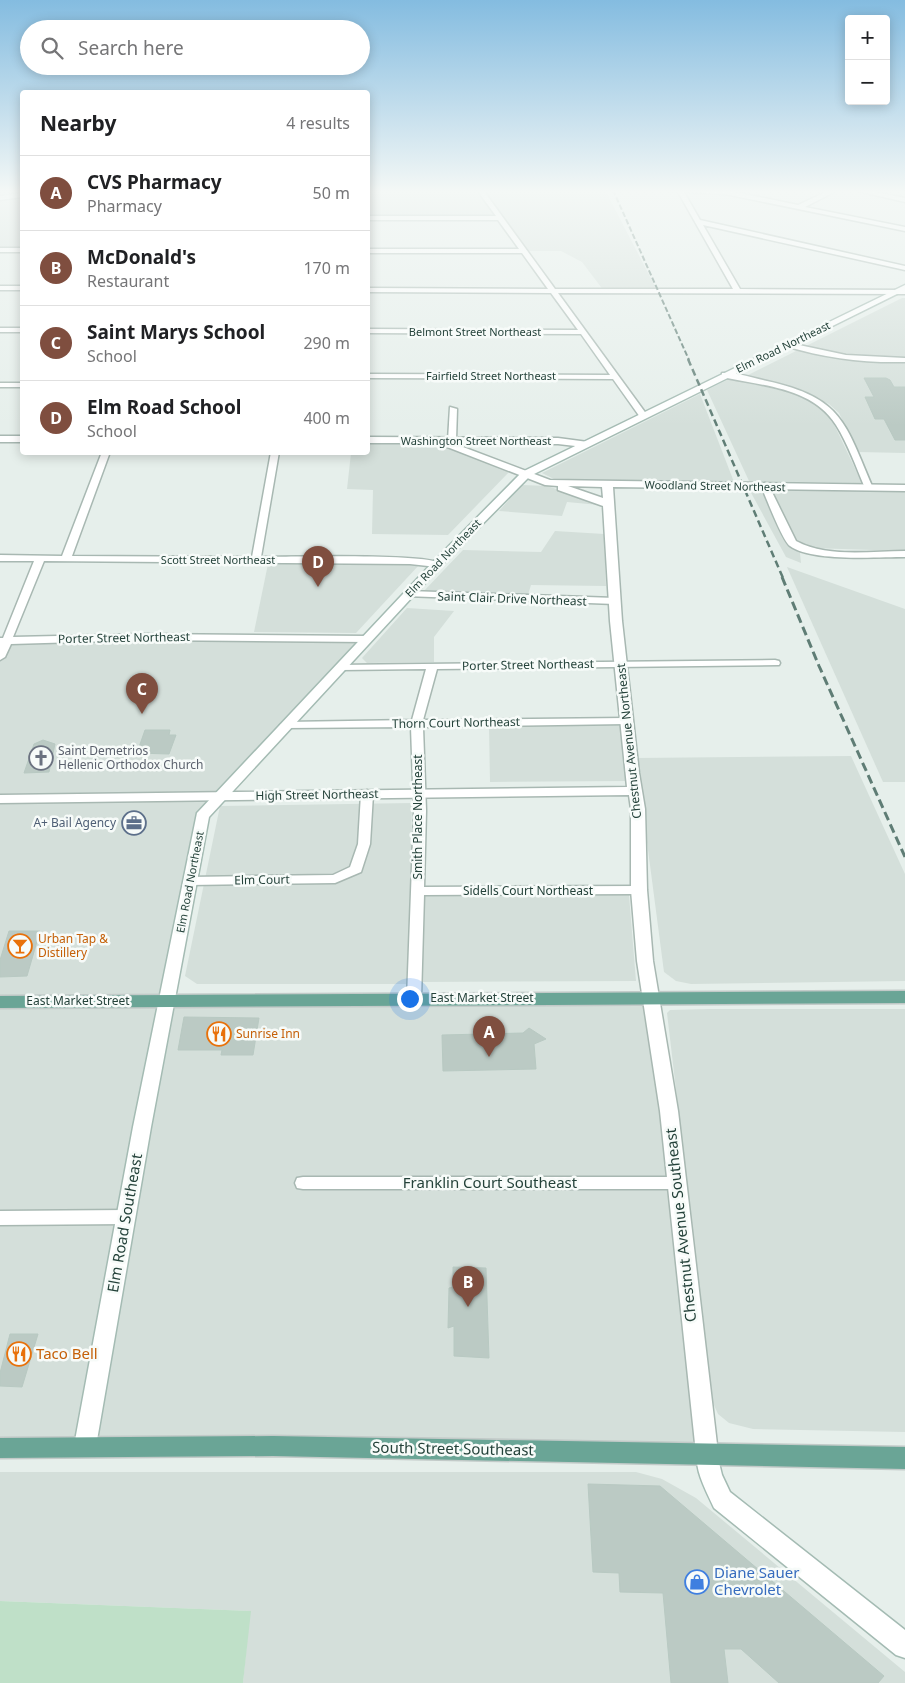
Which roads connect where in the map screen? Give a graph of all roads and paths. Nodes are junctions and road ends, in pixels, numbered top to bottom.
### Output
1 (537, 269) edge
2 (725, 269) edge
3 (0, 288) edge
4 (20, 288) edge
5 (905, 288) edge
6 (370, 290) edge
7 (553, 291) junction
8 (738, 292) junction
9 (895, 292) junction
10 (905, 292) edge
11 (851, 293) junction
12 (871, 304) junction
13 (0, 330) edge
14 (20, 330) edge
15 (370, 331) edge
16 (583, 332) junction
17 (788, 344) junction
18 (905, 360) edge
19 (725, 375) junction
20 (370, 376) edge
21 (615, 377) junction
22 (0, 385) edge
23 (20, 385) edge
24 (453, 409) dead end
25 (643, 415) junction
26 (0, 439) edge
27 (20, 439) edge
28 (370, 440) edge
29 (437, 440) junction
30 (452, 440) junction
31 (584, 444) junction
32 (105, 455) edge
33 (274, 455) edge
34 (526, 474) junction
35 (549, 483) junction
36 (607, 484) junction
37 (765, 486) junction
38 (868, 488) junction
39 (905, 488) edge
40 (608, 504) junction
41 (905, 554) edge
42 (0, 558) edge
43 (40, 558) junction
44 (66, 558) junction
45 (256, 560) junction
46 (437, 564) junction
47 (409, 594) junction
48 (614, 601) junction
49 (367, 638) junction
50 (3, 641) edge
51 (0, 657) edge
52 (775, 663) dead end
53 (620, 664) junction
54 (341, 667) junction
55 (432, 667) junction
56 (626, 721) junction
57 (417, 724) junction
58 (286, 725) junction
59 (635, 791) junction
60 (367, 794) junction
61 (418, 794) junction
62 (220, 796) junction
63 (0, 799) edge
64 (190, 881) junction
65 (639, 890) junction
66 (418, 892) junction
67 (651, 997) junction
68 (905, 997) edge
69 (414, 999) junction
70 (168, 1000) junction
71 (0, 1002) edge
72 (303, 1183) dead end
73 (676, 1183) junction
74 (127, 1217) junction
75 (0, 1218) edge
76 (85, 1446) junction
77 (0, 1448) edge
78 (707, 1453) junction
79 (905, 1458) edge
80 (905, 1646) edge

1 - 7 street
2 - 8 street
3 - 4 street
5 - 9 street, Elm Road Northeast
6 - 7 street
7 - 8 street
7 - 16 street
8 - 11 street
9 - 10 street
9 - 11 street
9 - 12 street, Elm Road Northeast
11 - 12 street
12 - 17 street, Elm Road Northeast
13 - 14 street
15 - 16 street, Belmont Street Northeast
16 - 21 street
17 - 18 street
17 - 19 street, Elm Road Northeast
19 - 25 street, Elm Road Northeast
19 - 38 street
20 - 21 street, Fairfield Street Northeast
21 - 25 street
22 - 23 street
24 - 30 street
25 - 31 street, Elm Road Northeast
26 - 27 street
28 - 29 street, Washington Street Northeast
29 - 30 street, Washington Street Northeast
29 - 34 street, Woodland Street Northeast
30 - 31 street, Washington Street Northeast
31 - 34 street, Elm Road Northeast
32 - 44 street
33 - 45 street
34 - 35 street, Woodland Street Northeast
34 - 46 street, Elm Road Northeast
35 - 36 street, Woodland Street Northeast
35 - 40 street
36 - 37 street, Woodland Street Northeast
36 - 40 street, Chestnut Avenue Northeast
37 - 38 street, Woodland Street Northeast
37 - 41 street
38 - 39 street, Woodland Street Northeast
40 - 48 street, Chestnut Avenue Northeast
42 - 43 street, Scott Street Northeast
43 - 44 street, Scott Street Northeast
43 - 50 street
44 - 45 street, Scott Street Northeast
45 - 46 street, Scott Street Northeast
46 - 47 street, Elm Road Northeast
47 - 48 street, Saint Clair Drive Northeast
47 - 49 street, Elm Road Northeast
48 - 53 street, Chestnut Avenue Northeast
49 - 50 street, Porter Street Northeast
49 - 54 street, Elm Road Northeast
50 - 51 street
52 - 53 street, Porter Street Northeast
53 - 55 street, Porter Street Northeast
53 - 56 street, Chestnut Avenue Northeast
54 - 55 street, Porter Street Northeast
54 - 58 street, Elm Road Northeast
55 - 57 street, Smith Place Northeast
56 - 57 street, Thorn Court Northeast
56 - 59 street, Chestnut Avenue Northeast
57 - 58 street, Thorn Court Northeast
57 - 61 street, Smith Place Northeast
58 - 62 street, Elm Road Northeast
59 - 61 street, High Street Northeast
59 - 65 street, Chestnut Avenue Northeast
60 - 61 street, High Street Northeast
60 - 62 street, High Street Northeast
60 - 64 street, Elm Court
61 - 66 street, Smith Place Northeast
62 - 63 street, High Street Northeast
62 - 64 street, Elm Road Northeast
64 - 70 street, Elm Road Northeast
65 - 66 street, Sidells Court Northeast
65 - 67 street, Chestnut Avenue Northeast
66 - 69 street, Smith Place Northeast
67 - 68 main road, East Market Street
67 - 69 main road, East Market Street
67 - 73 street, Chestnut Avenue Southeast
69 - 70 main road, East Market Street
70 - 71 main road, East Market Street
70 - 74 street, Elm Road Southeast
72 - 73 street, Franklin Court Southeast
73 - 78 street, Chestnut Avenue Southeast
74 - 75 street
74 - 76 street, Elm Road Southeast
76 - 77 main road, South Street Southeast
76 - 78 main road, South Street Southeast
78 - 79 main road, South Street Southeast
78 - 80 street, Chestnut Avenue Southeast

